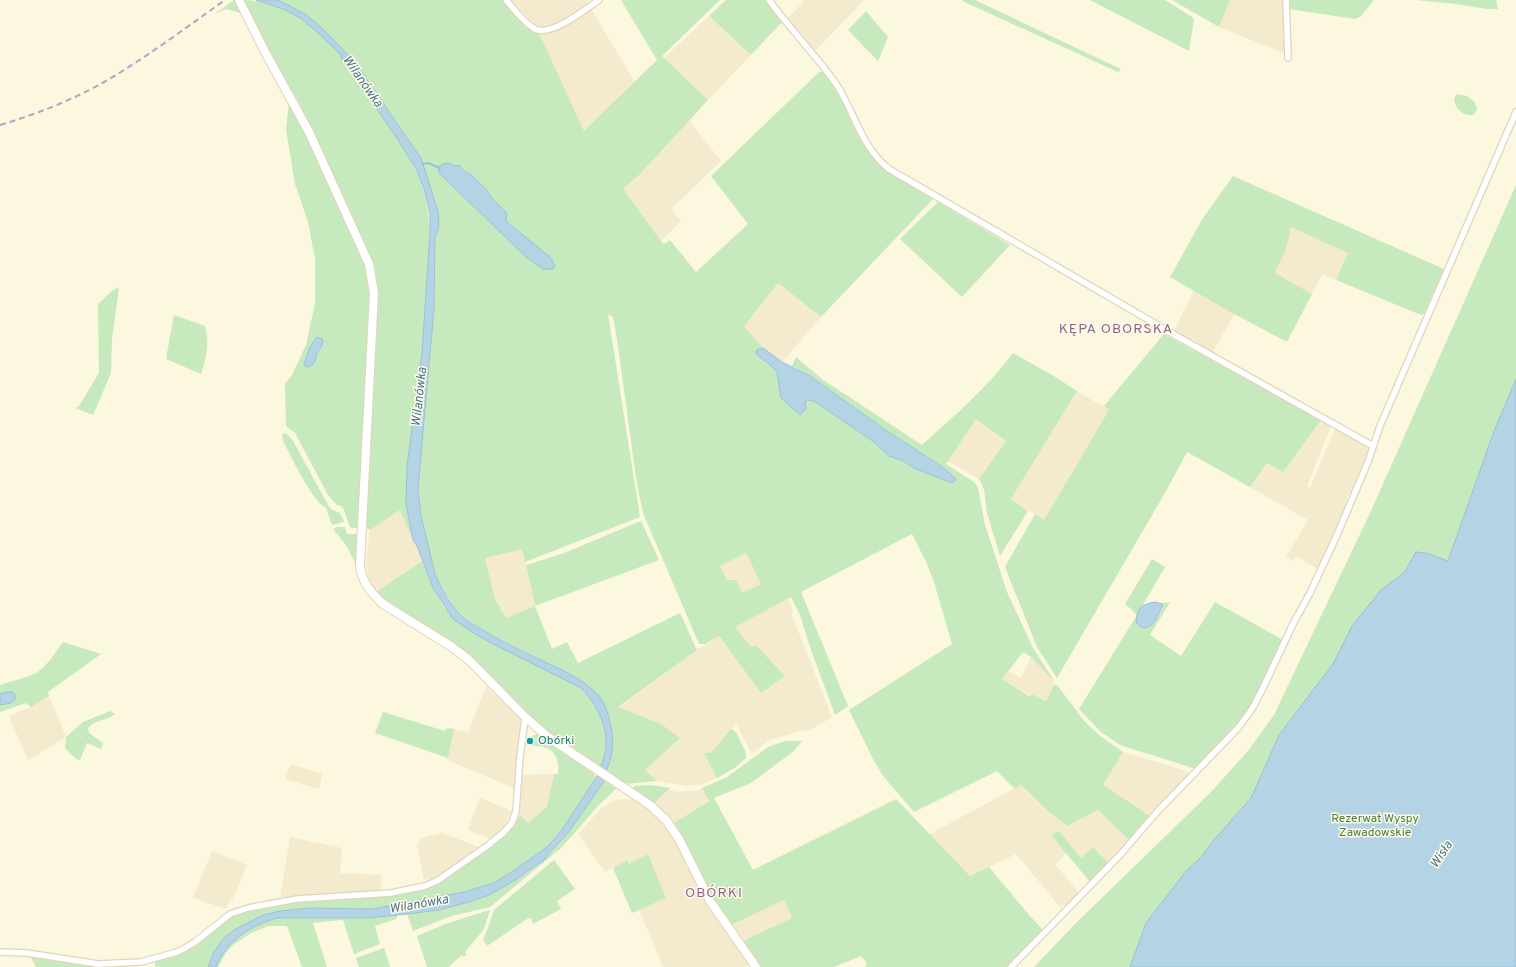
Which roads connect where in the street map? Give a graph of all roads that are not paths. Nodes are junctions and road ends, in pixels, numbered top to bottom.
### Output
1 (239, 0) edge
2 (506, 0) edge
3 (599, 0) edge
4 (769, 0) edge
5 (1286, 0) edge
6 (1288, 58) dead end
7 (1516, 112) edge
8 (1373, 446) junction
9 (525, 718) junction
10 (0, 952) edge
11 (756, 967) edge
12 (1010, 967) edge

1 - 9 street
2 - 3 street
4 - 8 street
5 - 6 street
7 - 8 street
8 - 12 street
9 - 10 street
9 - 11 street

